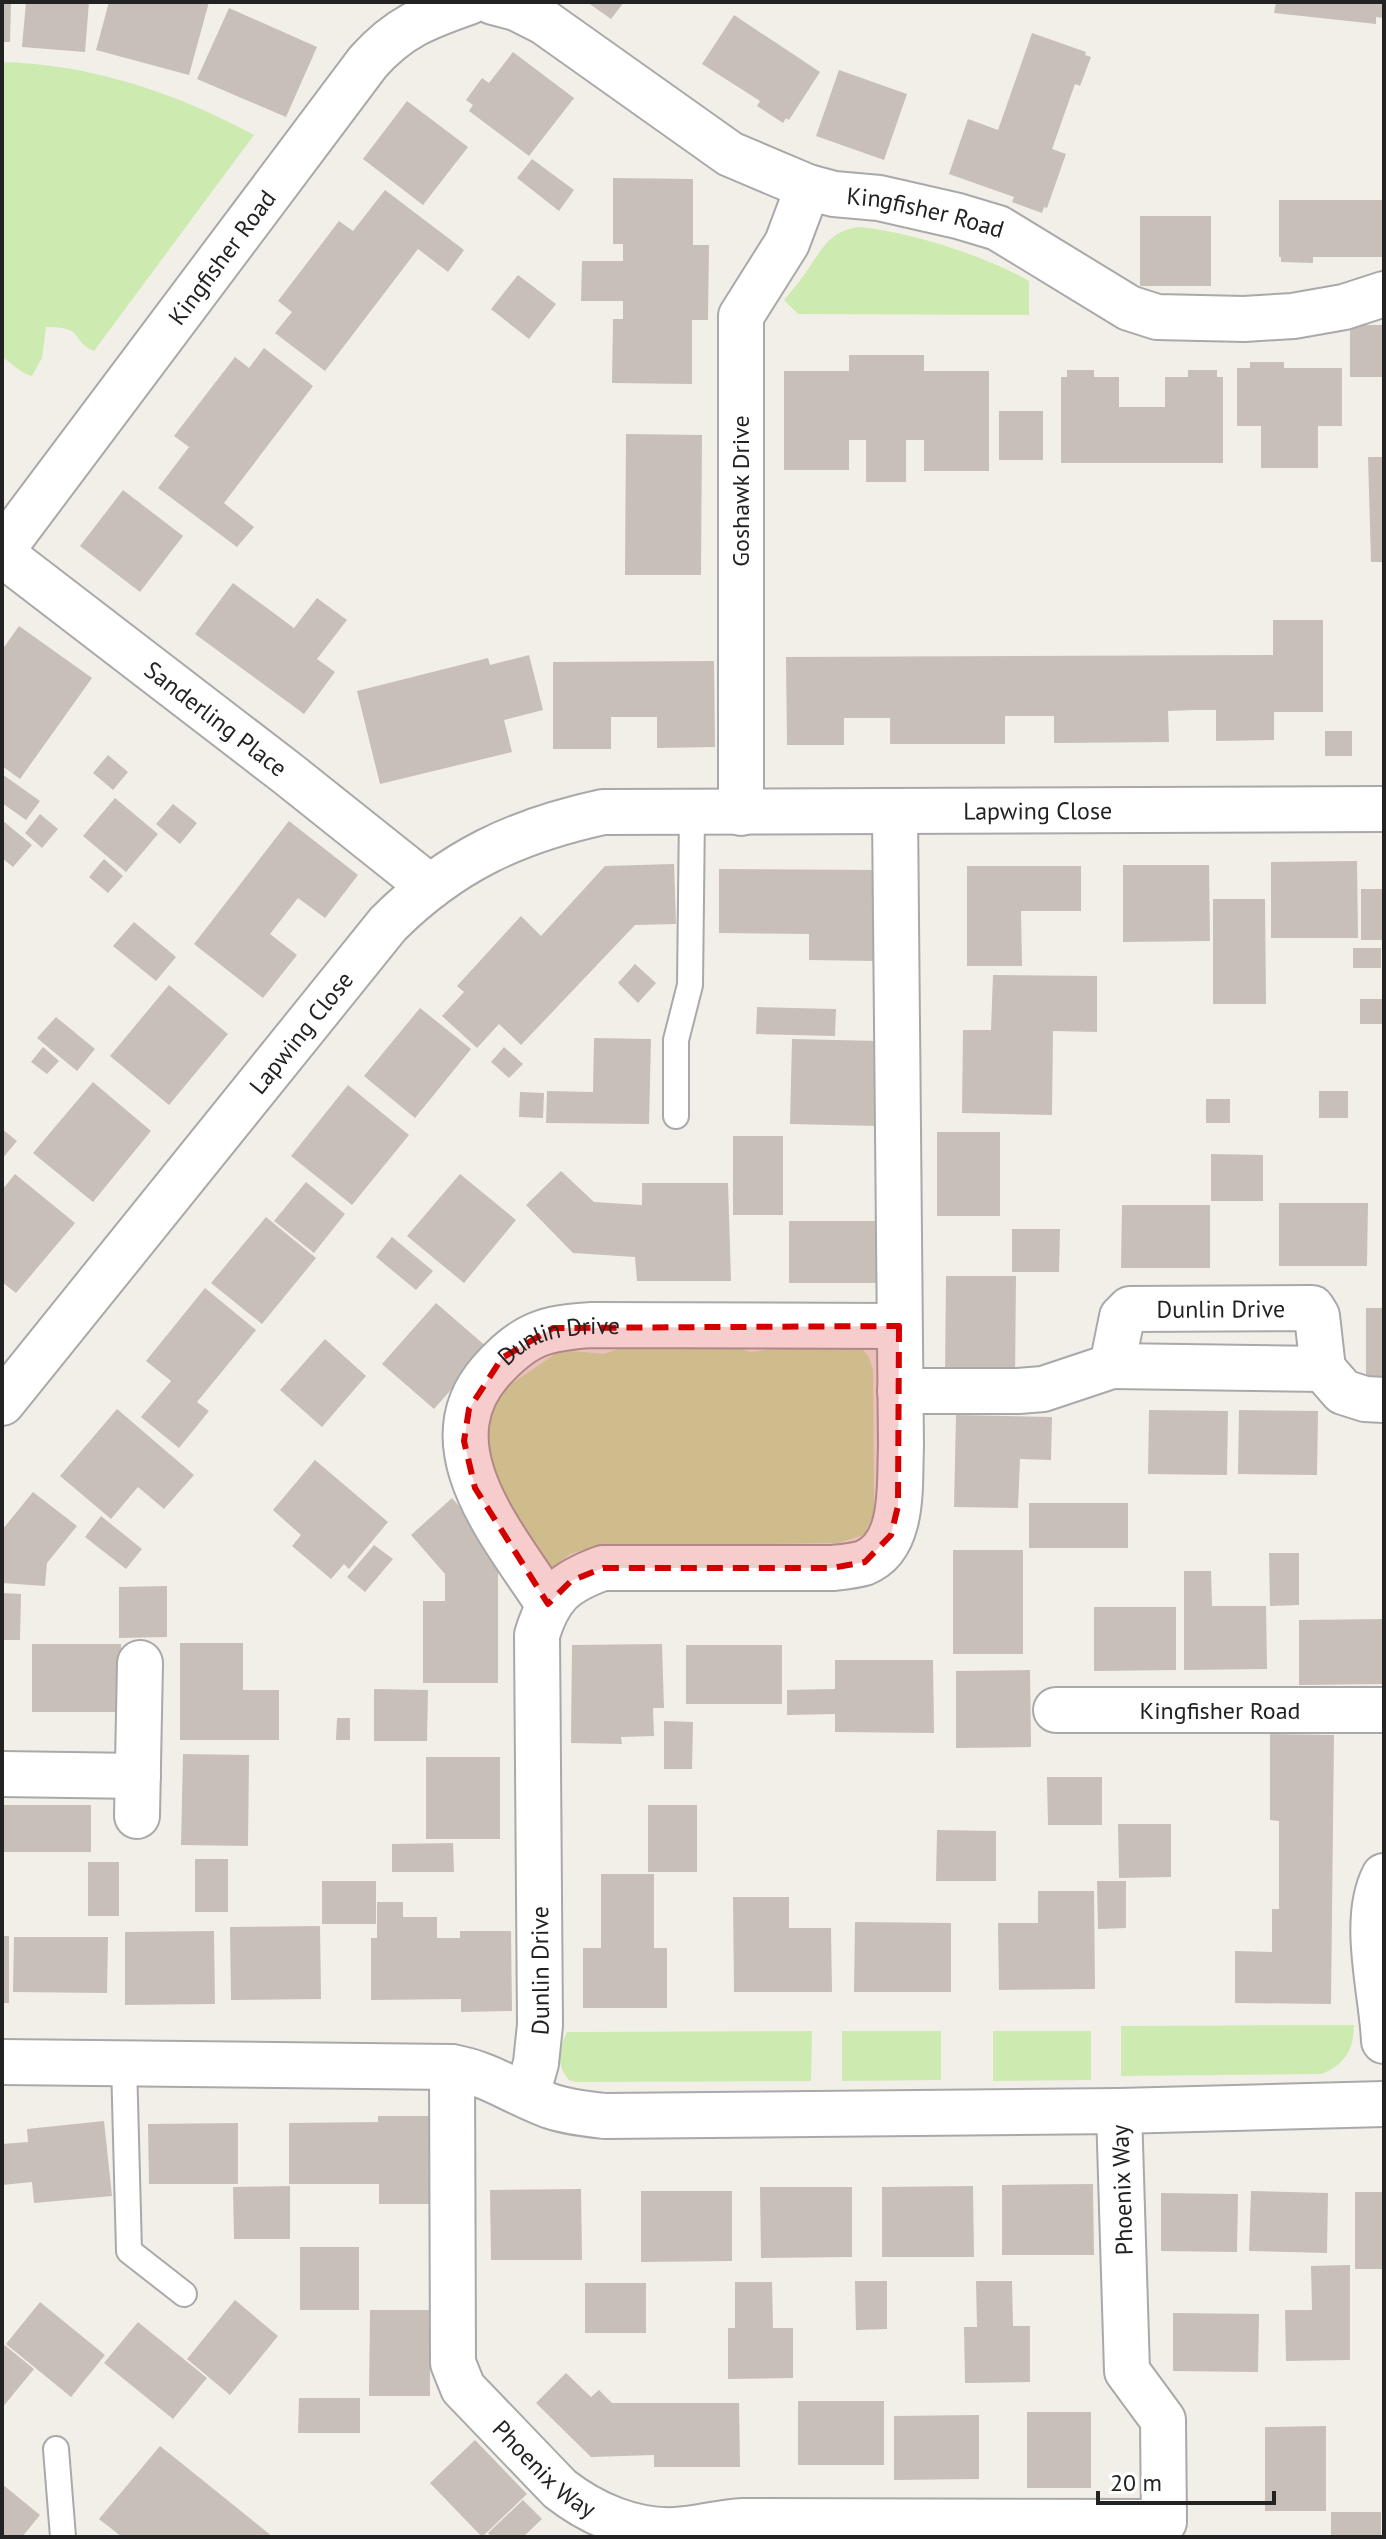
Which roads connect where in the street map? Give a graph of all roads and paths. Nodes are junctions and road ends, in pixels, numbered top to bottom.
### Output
1 (469, 2) edge
2 (493, 2) edge
3 (808, 187) junction
4 (1384, 294) edge
5 (2, 552) edge
6 (1384, 809) edge
7 (692, 812) junction
8 (895, 812) junction
9 (741, 813) junction
10 (430, 887) junction
11 (676, 1116) dead end
12 (899, 1326) junction
13 (1112, 1366) junction
14 (1323, 1369) junction
15 (900, 1391) junction
16 (1384, 1400) edge
17 (2, 1403) edge
18 (548, 1604) junction
19 (140, 1663) dead end
20 (1056, 1710) dead end
21 (1384, 1710) edge
22 (2, 1774) edge
23 (1384, 1876) edge
24 (1384, 2041) edge
25 (2, 2062) edge
26 (124, 2063) junction
27 (452, 2067) junction
28 (527, 2095) junction
29 (1384, 2104) edge
30 (1119, 2111) junction
31 (184, 2294) dead end
32 (56, 2449) dead end
33 (740, 2529) edge
34 (63, 2537) edge

1 - 5 street, Kingfisher Road
2 - 3 street, Kingfisher Road
3 - 4 street, Kingfisher Road
3 - 9 street, Goshawk Drive
5 - 10 street, Sanderling Place
6 - 8 street, Lapwing Close
7 - 9 street, Lapwing Close
7 - 10 street, Lapwing Close
7 - 11 lane
8 - 9 street, Lapwing Close
8 - 12 street
10 - 17 street, Lapwing Close
12 - 15 street
12 - 18 street, Dunlin Drive
13 - 14 street
13 - 14 street, Dunlin Drive
13 - 15 street
14 - 16 street
15 - 18 street
18 - 28 street, Dunlin Drive
19 - 22 street
20 - 21 street, Kingfisher Road
23 - 24 street
25 - 26 street, Phoenix Way
26 - 27 street, Phoenix Way
26 - 31 lane
27 - 28 street, Phoenix Way
27 - 33 street, Phoenix Way
28 - 30 street, Phoenix Way
29 - 30 street, Phoenix Way
30 - 33 street, Phoenix Way
32 - 34 lane

